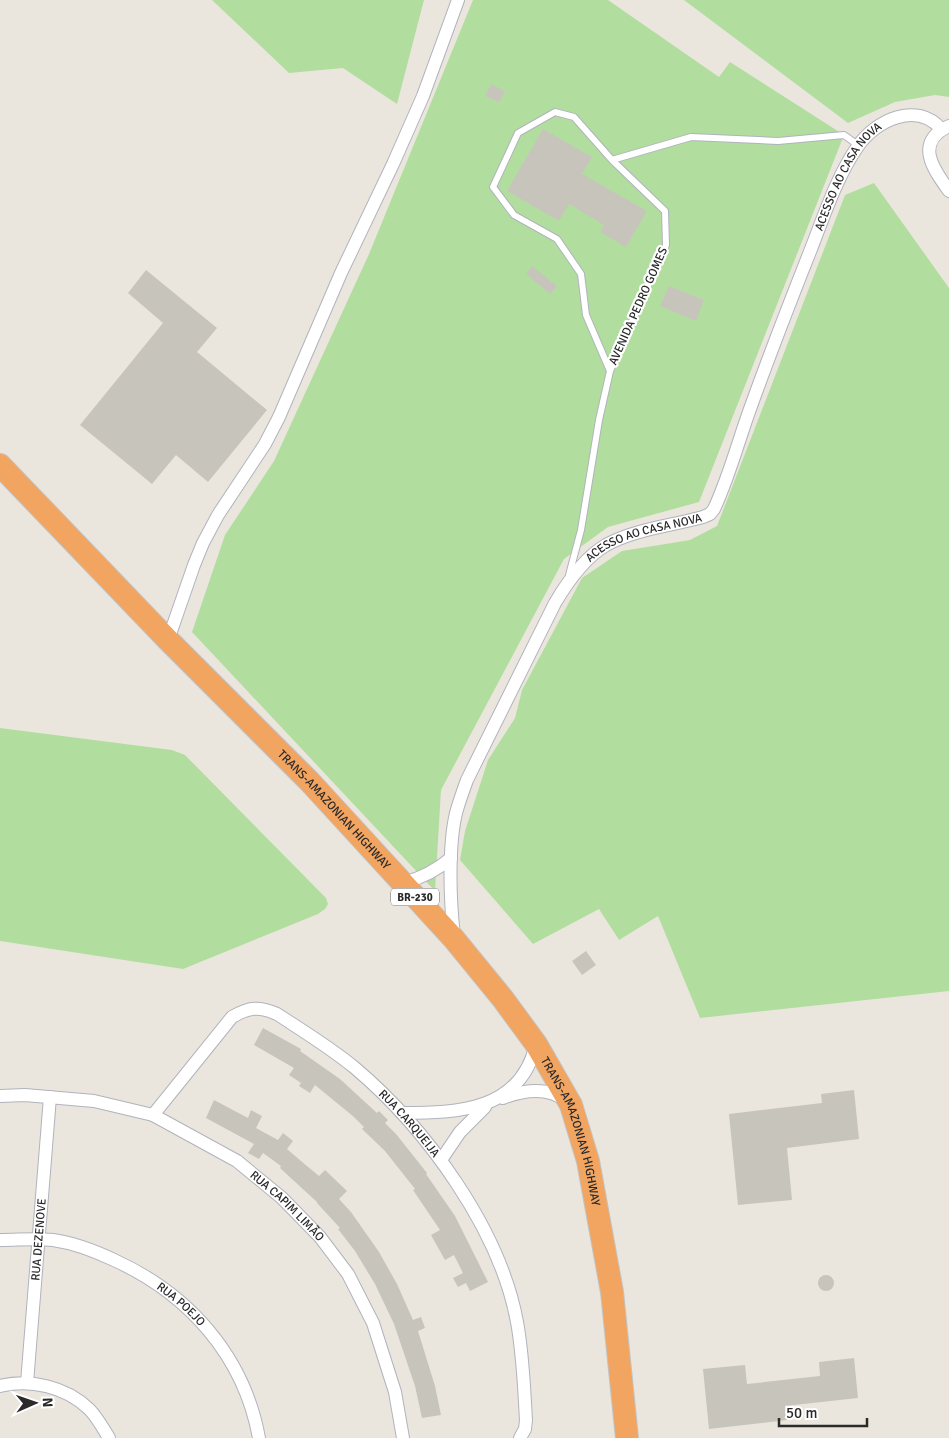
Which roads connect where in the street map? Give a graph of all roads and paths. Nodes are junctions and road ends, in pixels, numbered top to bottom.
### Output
1 (458, 0) edge
2 (945, 127) edge
3 (858, 146) junction
4 (612, 160) junction
5 (949, 191) edge
6 (610, 371) junction
7 (0, 466) edge
8 (566, 584) junction
9 (168, 640) junction
10 (451, 858) junction
11 (403, 883) junction
12 (454, 939) junction
13 (536, 1044) junction
14 (0, 1096) edge
15 (50, 1097) junction
16 (492, 1101) junction
17 (570, 1105) junction
18 (402, 1113) junction
19 (153, 1115) junction
20 (441, 1160) junction
21 (0, 1240) edge
22 (39, 1240) junction
23 (27, 1383) junction
24 (0, 1386) edge
25 (109, 1438) edge
26 (259, 1438) edge
27 (402, 1438) edge
28 (520, 1438) edge
29 (627, 1438) edge

1 - 9 street
2 - 3 street, ACESSO AO CASA NOVA
2 - 5 street
3 - 4 lane
3 - 8 street, ACESSO AO CASA NOVA
4 - 6 lane, AVENIDA PEDRO GOMES
4 - 6 lane, AVENIDA PEDRO GOMES
6 - 8 lane, AVENIDA PEDRO GOMES
7 - 9 highway, TRANS-AMAZONIAN HIGHWAY / BR-230
8 - 10 street, ACESSO AO CASA NOVA
9 - 11 highway, TRANS-AMAZONIAN HIGHWAY / BR-230
10 - 11 street
10 - 12 street, ACESSO AO CASA NOVA
11 - 12 highway, TRANS-AMAZONIAN HIGHWAY / BR-230
12 - 13 highway, TRANS-AMAZONIAN HIGHWAY / BR-230
13 - 16 street
13 - 17 highway, TRANS-AMAZONIAN HIGHWAY / BR-230
14 - 15 street, RUA CAPIM LIMÃO
15 - 19 street, RUA CAPIM LIMÃO
15 - 22 street, RUA DEZENOVE
16 - 17 street
16 - 18 street
16 - 20 street
17 - 29 highway, TRANS-AMAZONIAN HIGHWAY / BR-230
18 - 19 street, RUA CARQUEIJA
18 - 20 street, RUA CARQUEIJA
19 - 27 street, RUA CAPIM LIMÃO
20 - 28 street, RUA CARQUEIJA
21 - 22 street, RUA POEJO
22 - 23 street, RUA DEZENOVE
22 - 26 street, RUA POEJO
23 - 24 street
23 - 25 street

